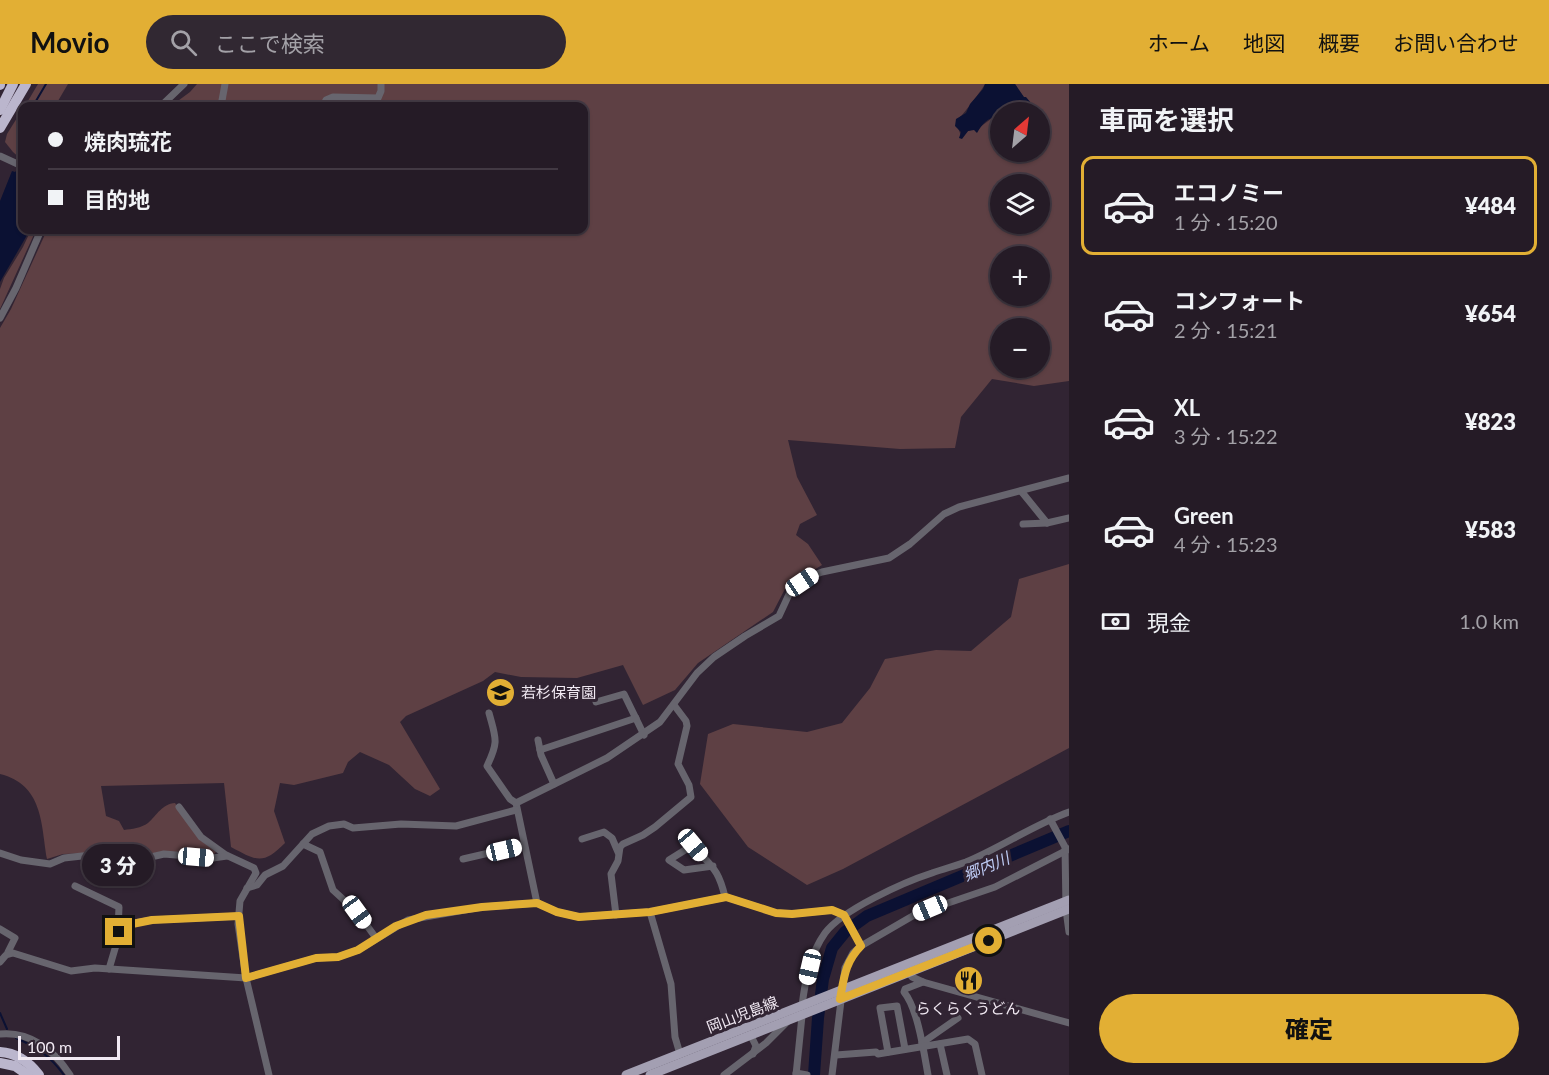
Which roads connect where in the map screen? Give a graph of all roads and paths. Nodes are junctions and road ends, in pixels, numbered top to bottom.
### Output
1 (13, 84) edge
2 (26, 84) edge
3 (184, 84) edge
4 (225, 84) edge
5 (381, 84) edge
6 (165, 102) edge
7 (221, 102) edge
8 (325, 102) edge
9 (0, 110) edge
10 (0, 128) edge
11 (0, 156) edge
12 (18, 164) edge
13 (39, 234) edge
14 (0, 318) edge
15 (1069, 478) edge
16 (1021, 491) junction
17 (1069, 518) edge
18 (1047, 523) junction
19 (1023, 524) dead end
20 (596, 702) dead end
21 (674, 705) junction
22 (489, 713) dead end
23 (636, 718) junction
24 (644, 735) junction
25 (538, 740) dead end
26 (540, 750) junction
27 (554, 783) junction
28 (516, 806) junction
29 (179, 807) dead end
30 (1069, 812) edge
31 (1051, 820) junction
32 (582, 839) dead end
33 (303, 844) junction
34 (524, 845) junction
35 (1066, 849) edge
36 (0, 853) edge
37 (618, 853) junction
38 (227, 856) junction
39 (463, 859) dead end
40 (713, 866) junction
41 (75, 886) dead end
42 (247, 888) junction
43 (725, 897) junction
44 (537, 903) junction
45 (1068, 905) edge
46 (650, 912) junction
47 (616, 915) junction
48 (239, 916) junction
49 (844, 916) junction
50 (0, 930) edge
51 (119, 932) junction
52 (1069, 932) edge
53 (376, 938) junction
54 (861, 946) junction
55 (5, 951) edge
56 (948, 953) junction
57 (0, 962) edge
58 (109, 969) junction
59 (909, 973) junction
60 (246, 978) junction
61 (923, 982) junction
62 (839, 996) junction
63 (803, 1010) junction
64 (958, 1018) dead end
65 (789, 1020) junction
66 (1069, 1023) edge
67 (0, 1034) edge
68 (751, 1036) junction
69 (940, 1044) junction
70 (922, 1045) junction
71 (705, 1049) junction
72 (905, 1049) junction
73 (0, 1052) edge
74 (888, 1052) junction
75 (680, 1054) junction
76 (753, 1054) junction
77 (836, 1055) junction
78 (0, 1063) edge
79 (653, 1072) edge
80 (796, 1074) edge
81 (28, 1075) edge
82 (39, 1075) edge
83 (70, 1075) edge
84 (269, 1075) edge
85 (626, 1075) edge
86 (724, 1075) edge
87 (807, 1075) edge
88 (832, 1075) edge
89 (928, 1075) edge
90 (947, 1075) edge
91 (982, 1075) edge

1 - 9 highway
2 - 10 highway
3 - 6 street
4 - 7 street
5 - 8 street
11 - 12 street
13 - 14 street
15 - 16 street
16 - 18 street
16 - 21 street
17 - 18 street
18 - 19 street
20 - 23 street
21 - 24 street
21 - 37 street
22 - 28 street
23 - 24 street
23 - 26 street
24 - 27 street
25 - 26 street
26 - 27 street
27 - 28 street
28 - 33 street
28 - 34 street
29 - 38 street
30 - 31 street
31 - 35 street
31 - 49 street
32 - 37 street
33 - 42 street
33 - 53 street
34 - 39 street
34 - 44 street
35 - 45 street
35 - 54 street
36 - 38 street
37 - 47 street
38 - 42 street
40 - 40 street
40 - 43 street
41 - 51 street
42 - 48 street
43 - 46 street
43 - 49 street
44 - 47 street
44 - 53 street
45 - 52 street
45 - 56 main road, 岡山児島線
46 - 47 street
46 - 75 street
48 - 51 street
48 - 60 street
49 - 54 street
49 - 63 street
50 - 55 street
51 - 58 street
53 - 60 street
54 - 62 street
55 - 57 street
55 - 58 street
56 - 59 main road, 岡山児島線
56 - 62 main road, 岡山児島線
58 - 60 street
59 - 61 street
59 - 62 main road, 岡山児島線
60 - 84 street
61 - 66 street
61 - 70 street
62 - 63 main road, 岡山児島線
62 - 77 street
63 - 65 main road, 岡山児島線
63 - 71 main road, 岡山児島線
63 - 80 street
64 - 70 street
65 - 68 main road, 岡山児島線
65 - 76 street
67 - 83 street
68 - 71 main road, 岡山児島線
68 - 76 street
69 - 70 street
69 - 90 street
69 - 91 street
70 - 72 street
70 - 89 street
71 - 75 main road, 岡山児島線
71 - 79 main road, 岡山児島線
72 - 74 street
72 - 74 street
73 - 82 highway
74 - 77 street
75 - 79 main road, 岡山児島線
76 - 86 street
77 - 88 street
78 - 81 highway
79 - 85 main road, 岡山児島線
80 - 87 street

